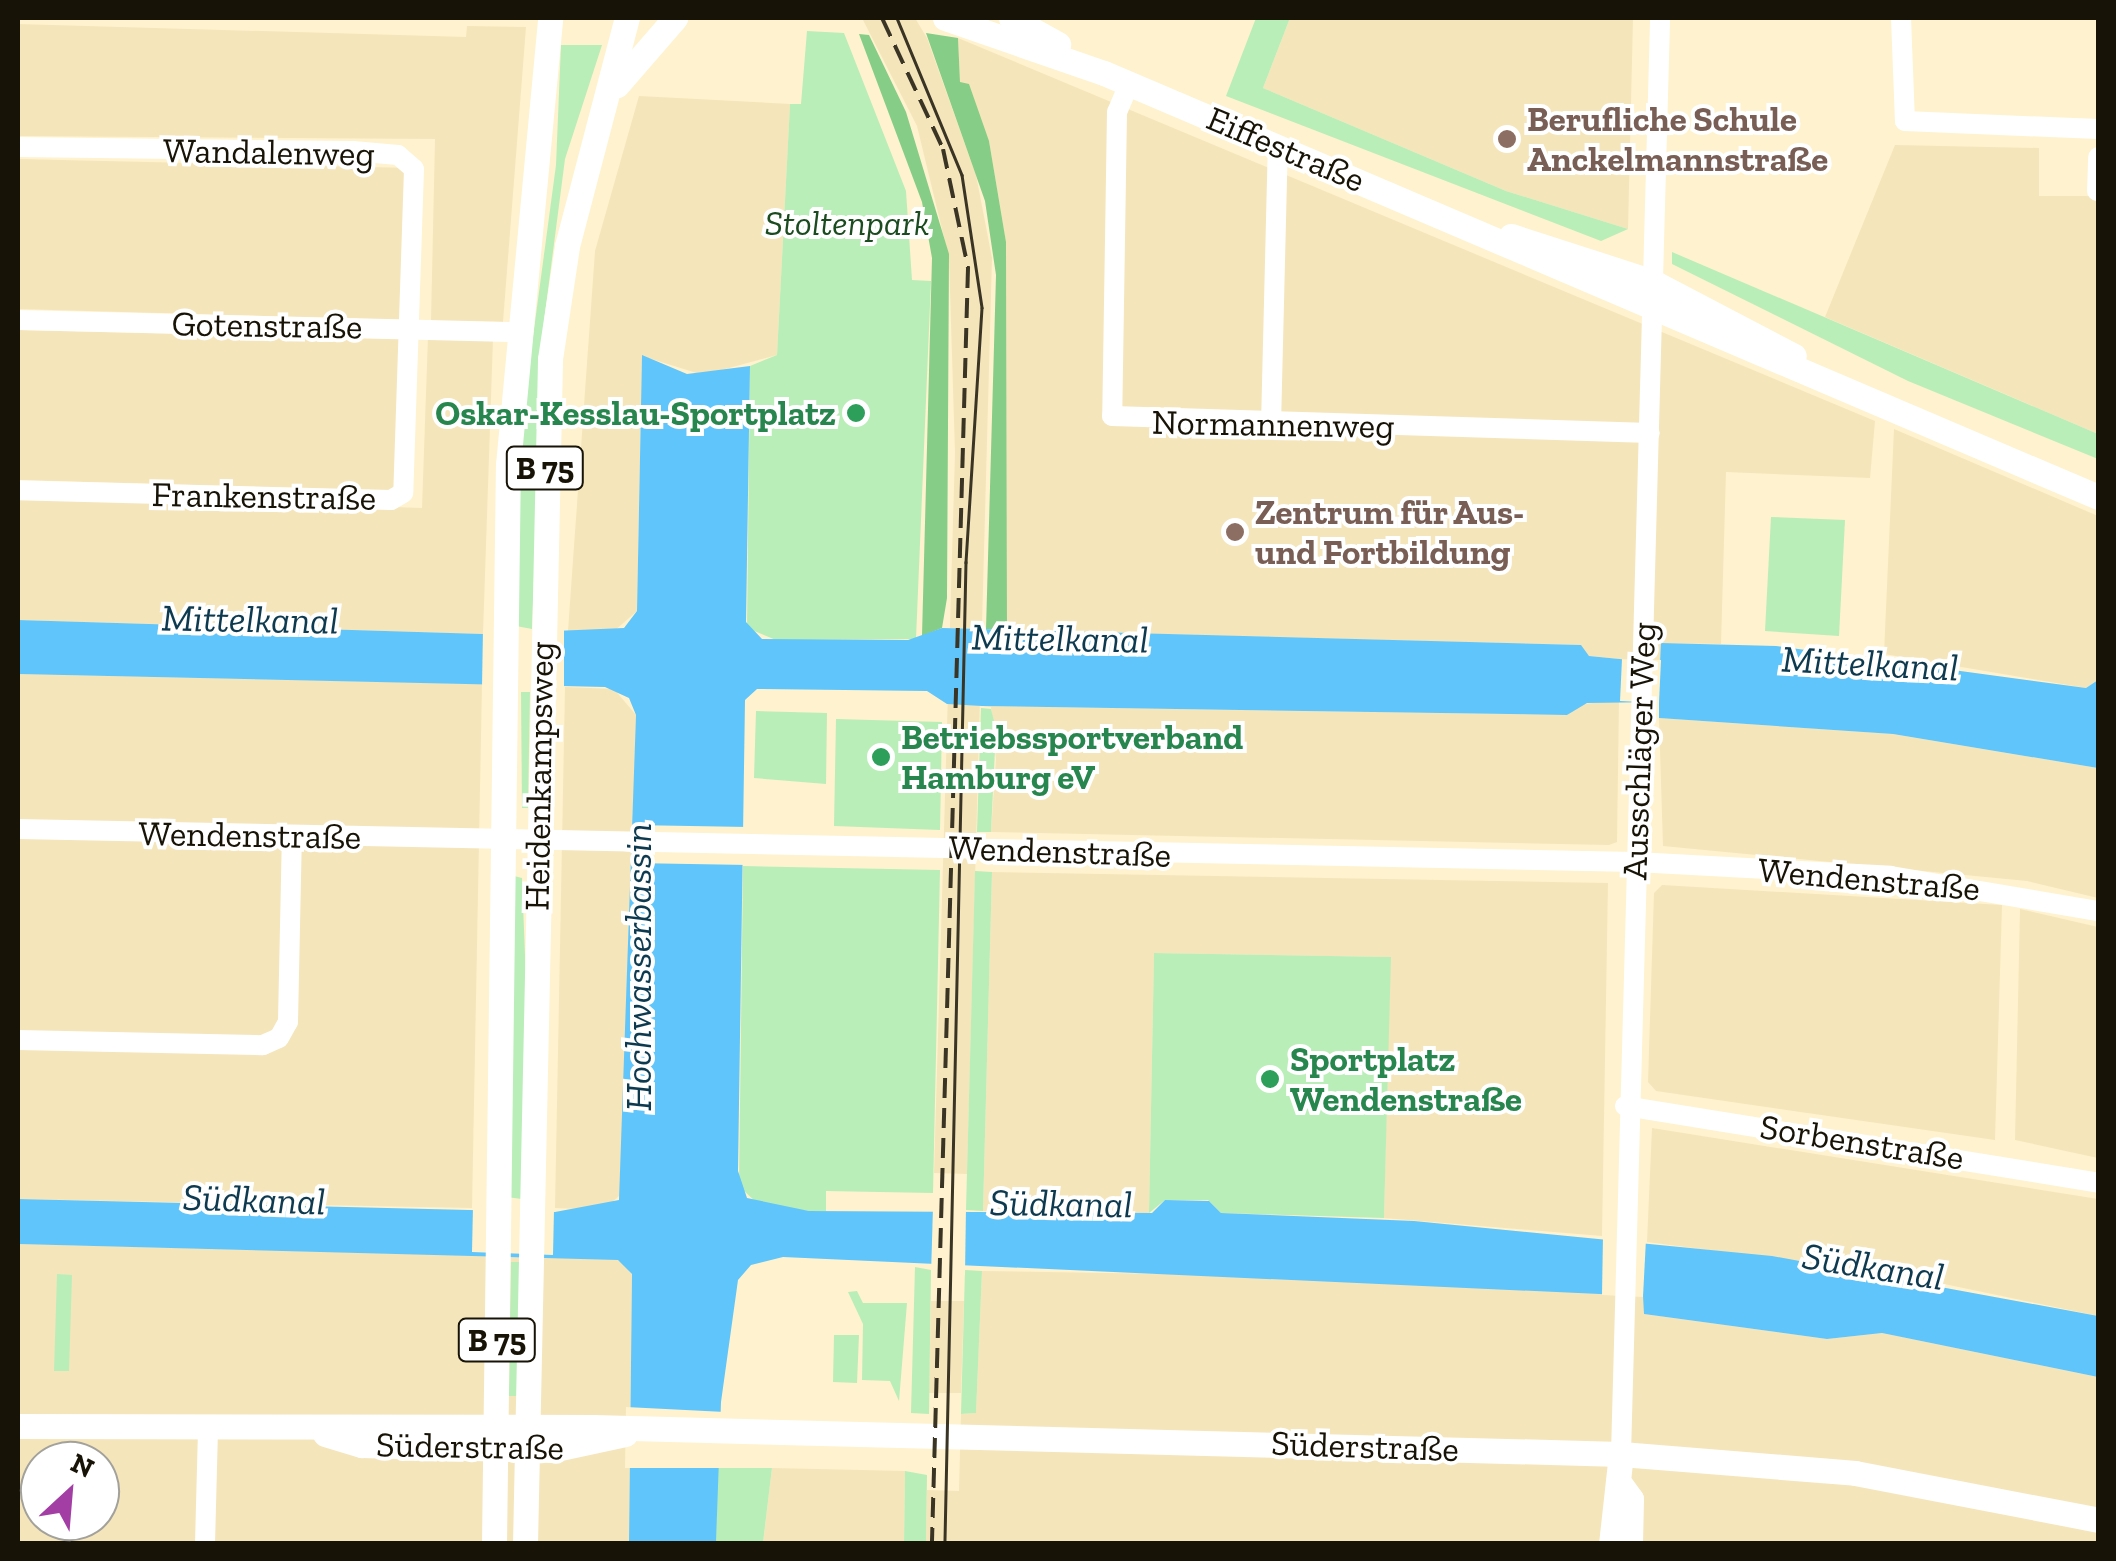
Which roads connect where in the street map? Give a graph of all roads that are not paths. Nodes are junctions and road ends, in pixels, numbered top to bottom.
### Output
1 (550, 18) edge
2 (627, 18) edge
3 (675, 18) edge
4 (1011, 18) edge
5 (1660, 18) edge
6 (1901, 18) edge
7 (956, 20) edge
8 (1104, 73) junction
9 (1129, 84) junction
10 (611, 93) junction
11 (2098, 128) edge
12 (1278, 146) junction
13 (18, 147) edge
14 (2098, 157) edge
15 (2097, 191) edge
16 (1467, 224) junction
17 (1654, 282) junction
18 (1653, 311) junction
19 (18, 320) edge
20 (412, 329) junction
21 (517, 332) junction
22 (1818, 372) junction
23 (1271, 425) junction
24 (1650, 432) junction
25 (2002, 450) junction
26 (2098, 479) edge
27 (18, 490) edge
28 (2098, 498) edge
29 (18, 829) edge
30 (292, 836) junction
31 (506, 841) junction
32 (538, 842) junction
33 (1636, 862) junction
34 (2098, 911) edge
35 (18, 1040) edge
36 (1625, 1106) junction
37 (2098, 1182) edge
38 (18, 1426) edge
39 (208, 1428) junction
40 (496, 1438) junction
41 (527, 1438) junction
42 (1621, 1454) junction
43 (1621, 1485) junction
44 (2098, 1520) edge
45 (205, 1544) edge
46 (494, 1544) edge
47 (525, 1544) edge
48 (1612, 1544) edge
49 (1630, 1544) edge

1 - 21 main road, Heidenkampsweg / B 75
2 - 10 main road, Heidenkampsweg / B 75
3 - 10 main road
4 - 8 main road, Eiffestraße
5 - 17 street, Ausschläger Weg
6 - 11 street
7 - 8 main road, Eiffestraße
8 - 9 main road, Eiffestraße
9 - 12 main road, Eiffestraße
9 - 23 street, Normannenweg
10 - 32 main road, Heidenkampsweg / B 75
12 - 16 main road, Eiffestraße
12 - 23 street
13 - 20 street, Wandalenweg
14 - 15 street
16 - 17 main road, Eiffestraße
16 - 18 main road, Eiffestraße
17 - 18 street, Ausschläger Weg
17 - 22 main road, Eiffestraße
18 - 22 main road, Eiffestraße
18 - 24 street, Ausschläger Weg
19 - 20 street, Gotenstraße
20 - 21 street, Gotenstraße
20 - 27 street, Frankenstraße
21 - 31 main road, Heidenkampsweg / B 75
22 - 25 main road, Eiffestraße
23 - 24 street, Normannenweg
24 - 33 street, Ausschläger Weg
25 - 26 main road, Eiffestraße
25 - 28 main road, Eiffestraße
29 - 30 street, Wendenstraße
30 - 31 street, Wendenstraße
30 - 35 street
31 - 32 street, Wendenstraße
31 - 40 main road, Heidenkampsweg / B 75
32 - 33 street, Wendenstraße
32 - 41 main road, Heidenkampsweg / B 75
33 - 34 street, Wendenstraße
33 - 36 street, Ausschläger Weg
36 - 37 street, Sorbenstraße
36 - 42 street, Ausschläger Weg
38 - 39 main road, Süderstraße
39 - 40 main road, Süderstraße
39 - 45 street
40 - 41 main road, Süderstraße
40 - 46 main road, Heidenkampsweg / B 75
41 - 42 main road, Süderstraße
41 - 47 main road, Heidenkampsweg / B 75
42 - 43 main road, Ausschläger Weg
42 - 44 main road, Süderstraße
43 - 48 main road, Ausschläger Weg
43 - 49 main road, Ausschläger Weg

